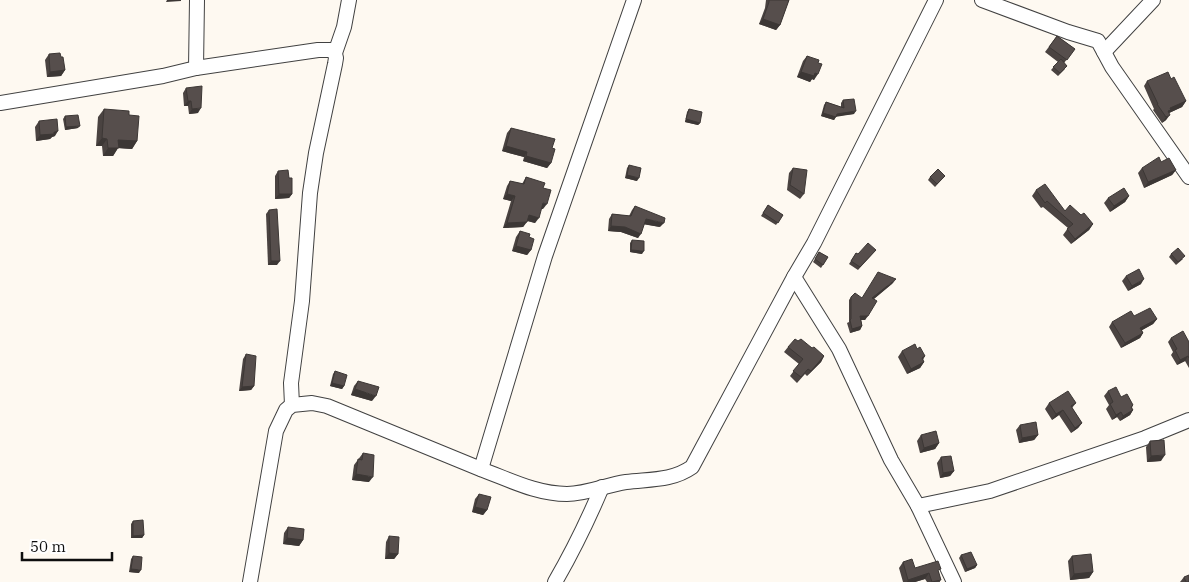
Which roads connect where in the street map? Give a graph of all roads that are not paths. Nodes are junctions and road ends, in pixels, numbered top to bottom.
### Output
1 (197, 0) edge
2 (349, 0) edge
3 (634, 0) edge
4 (936, 0) edge
5 (982, 0) edge
6 (1153, 0) edge
7 (1104, 52) junction
8 (335, 53) junction
9 (196, 68) junction
10 (0, 103) edge
11 (1189, 177) edge
12 (794, 278) junction
13 (292, 404) junction
14 (1189, 420) edge
15 (481, 469) junction
16 (602, 487) junction
17 (918, 506) junction
18 (250, 582) edge
19 (555, 582) edge
20 (954, 582) edge

1 - 9 street
2 - 8 street
3 - 15 street
4 - 12 street
5 - 7 street
6 - 7 street
7 - 11 street
8 - 9 street
8 - 13 street
9 - 10 street
12 - 16 street
12 - 17 street
13 - 15 street
13 - 18 street
14 - 17 street
15 - 16 street
16 - 19 street
17 - 20 street

